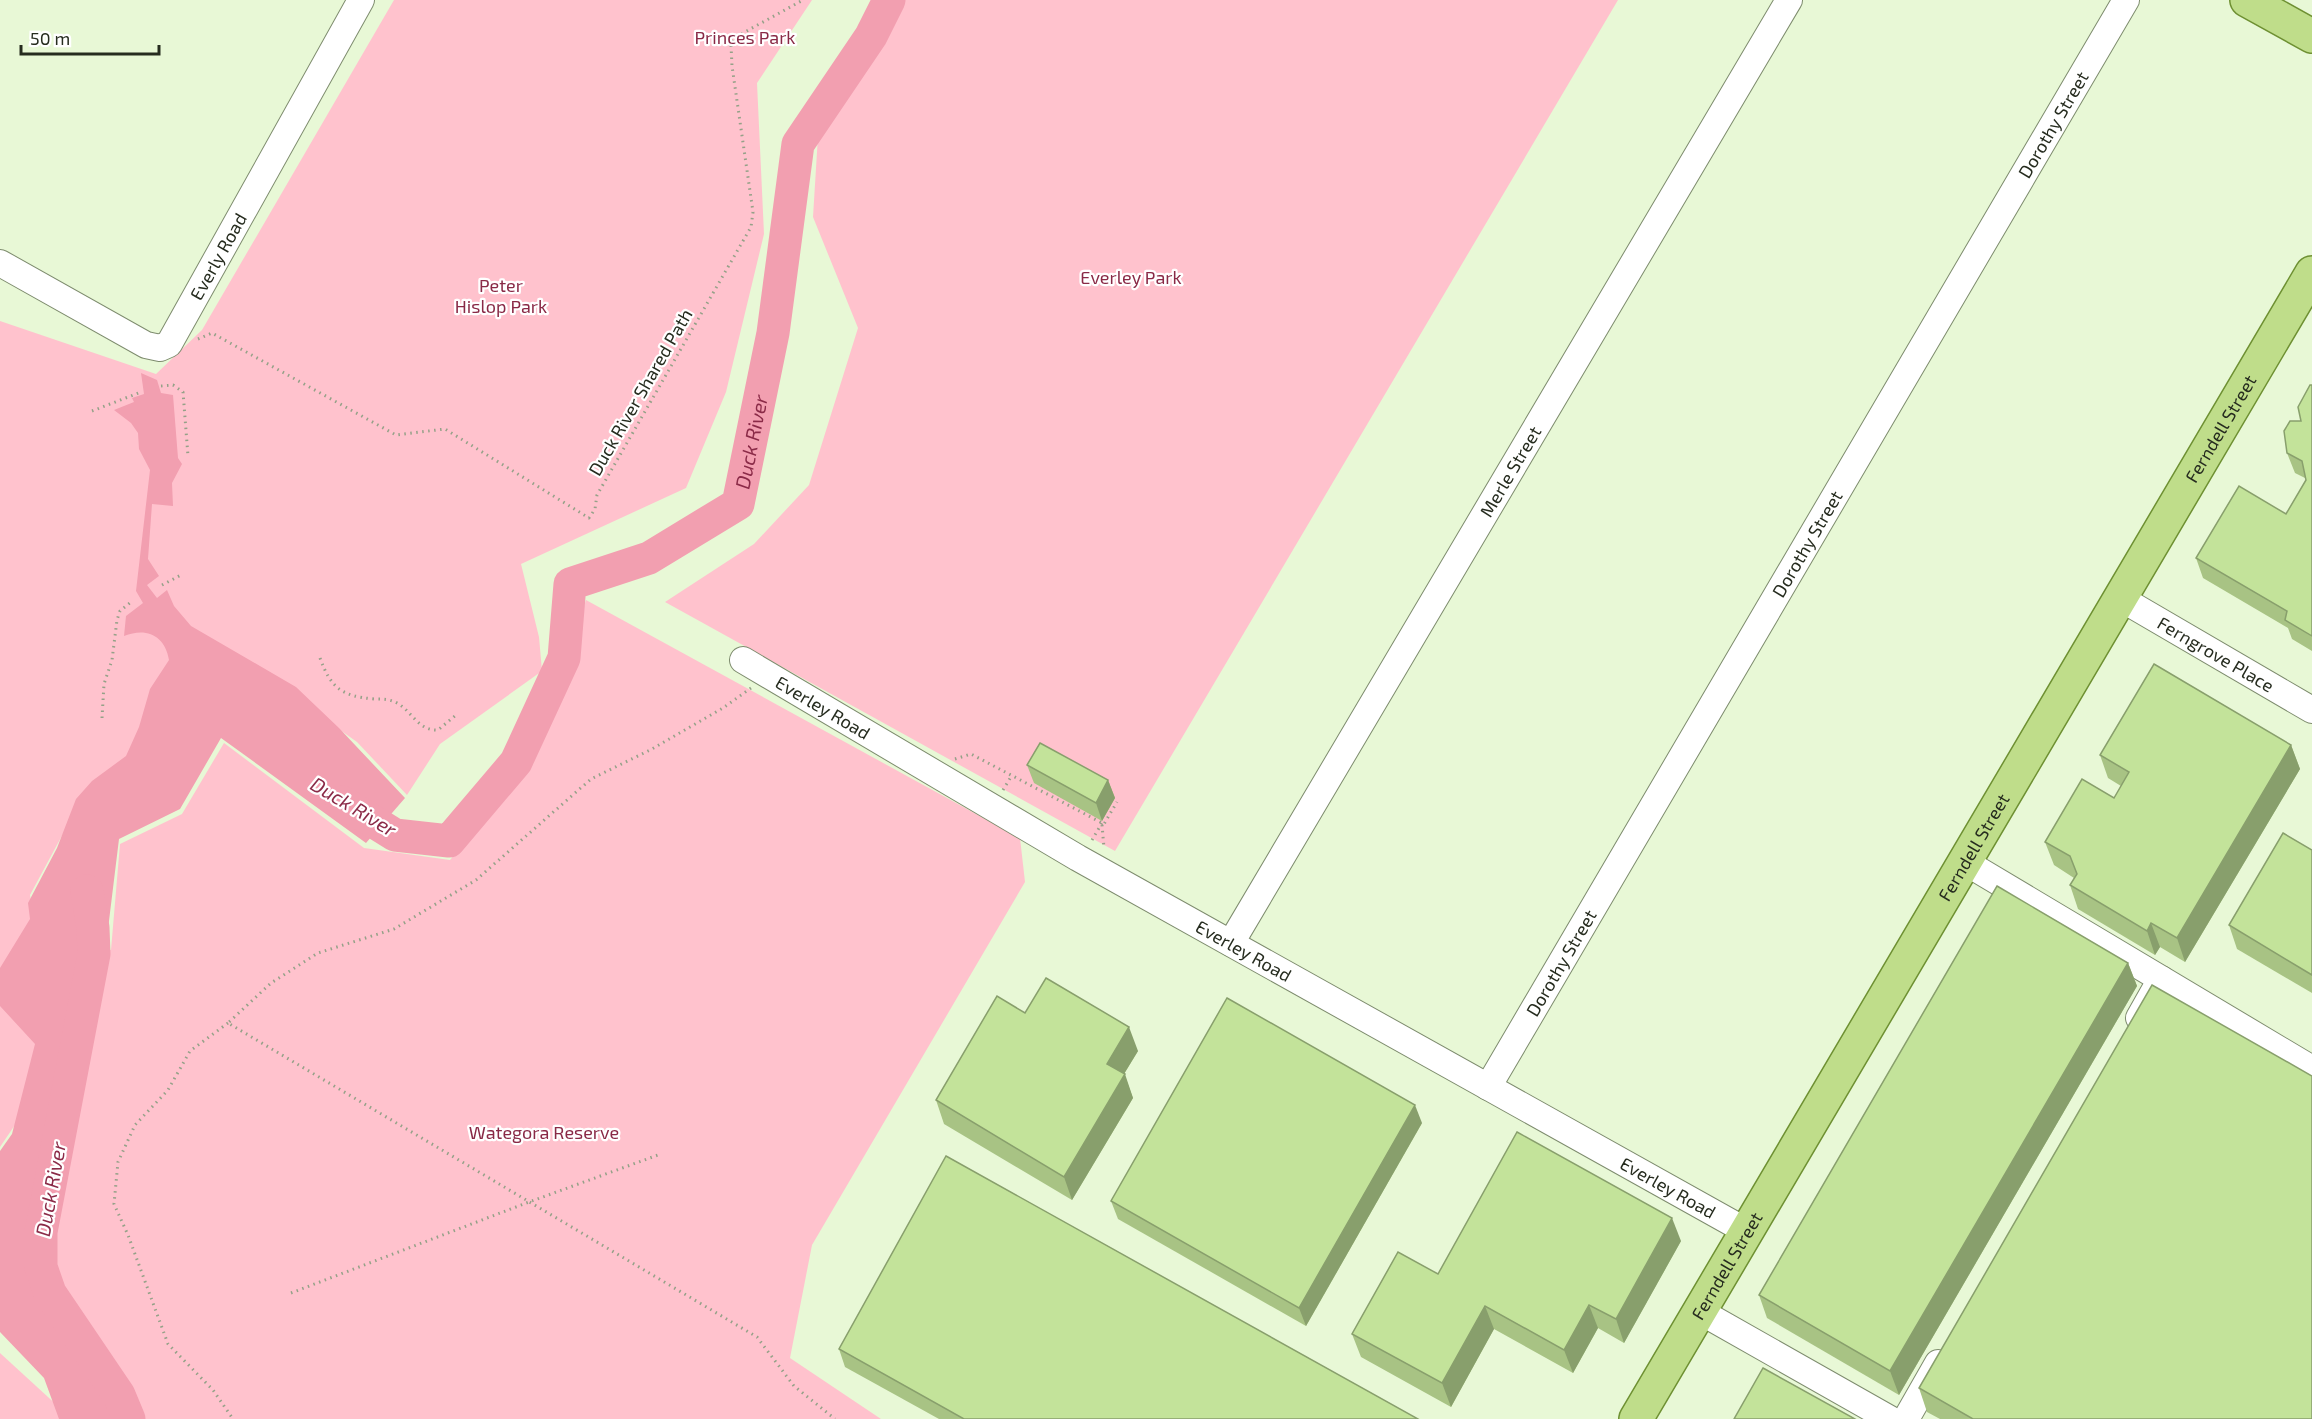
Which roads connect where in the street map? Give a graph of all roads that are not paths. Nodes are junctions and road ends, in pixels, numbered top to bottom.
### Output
1 (361, 0) edge
2 (1789, 0) edge
3 (2126, 0) edge
4 (2247, 0) edge
5 (2312, 36) edge
6 (0, 263) edge
7 (2312, 273) edge
8 (2121, 598) junction
9 (743, 660) dead end
10 (2312, 710) edge
11 (1965, 862) junction
12 (1231, 943) junction
13 (2161, 979) junction
14 (2126, 1040) edge
15 (2312, 1069) edge
16 (1488, 1088) junction
17 (1748, 1232) junction
18 (1701, 1312) junction
19 (1948, 1347) edge
20 (1636, 1419) edge
21 (1890, 1419) edge
22 (1906, 1419) edge

1 - 6 street, Everly Road
2 - 12 street, Merle Street
3 - 16 street, Dorothy Street
4 - 5 main road
7 - 8 main road, Ferndell Street
8 - 10 street, Ferngrove Place
8 - 11 main road, Ferndell Street
9 - 12 street, Everley Road
11 - 13 street
11 - 17 main road, Ferndell Street
12 - 16 street, Everley Road
13 - 14 street
13 - 15 street
16 - 17 street, Everley Road
17 - 18 main road, Ferndell Street
18 - 20 main road, Ferndell Street
18 - 21 street
19 - 22 street

